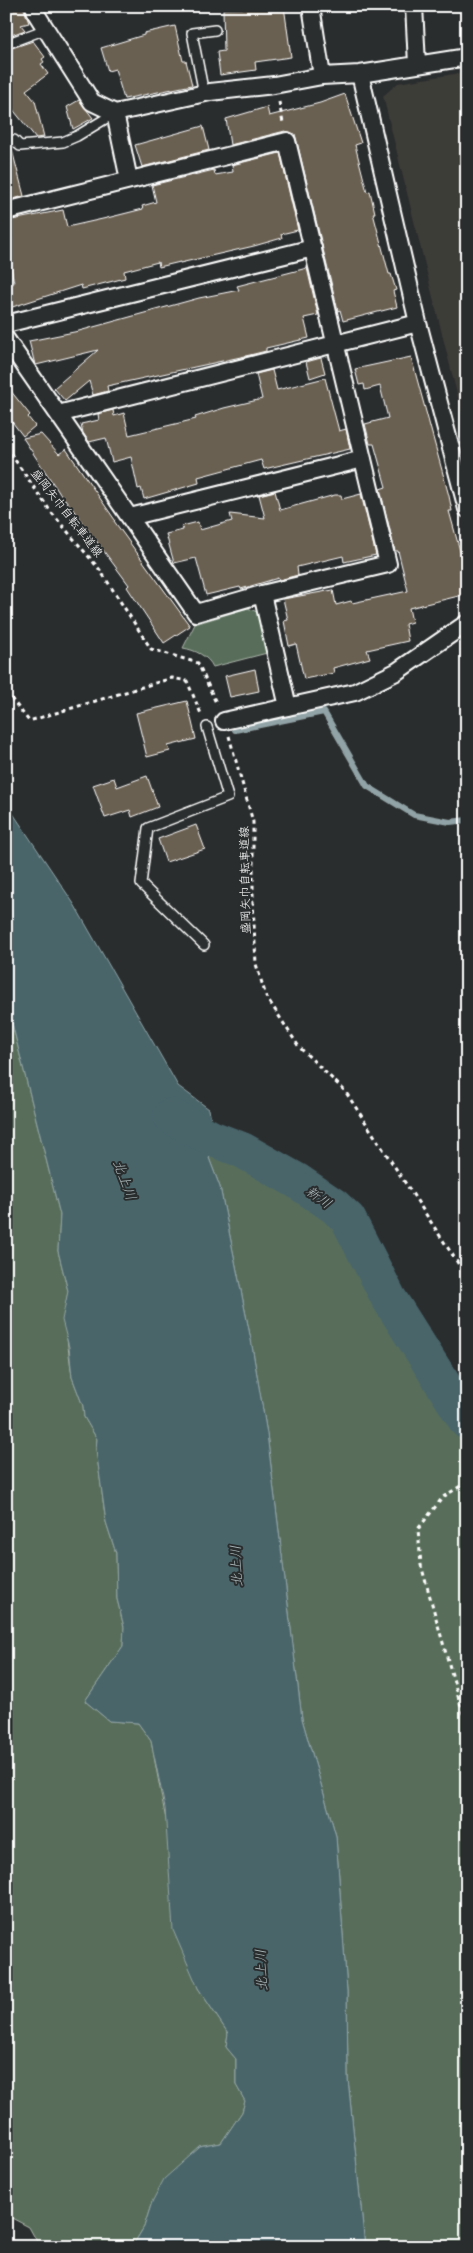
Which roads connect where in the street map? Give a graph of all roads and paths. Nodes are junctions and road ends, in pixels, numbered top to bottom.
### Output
1 (34, 6) edge
2 (311, 6) edge
3 (414, 6) edge
4 (46, 30) junction
5 (215, 30) dead end
6 (6, 44) edge
7 (467, 57) edge
8 (417, 64) junction
9 (360, 74) junction
10 (322, 76) junction
11 (274, 85) junction
12 (204, 94) junction
13 (115, 112) junction
14 (14, 140) dead end
15 (287, 140) junction
16 (129, 180) junction
17 (6, 212) edge
18 (313, 248) junction
19 (418, 323) junction
20 (6, 324) edge
21 (6, 339) edge
22 (336, 345) junction
23 (58, 414) junction
24 (6, 446) edge
25 (363, 459) junction
26 (467, 509) edge
27 (130, 518) junction
28 (262, 594) junction
29 (467, 623) edge
30 (6, 692) edge
31 (288, 707) junction
32 (224, 721) junction
33 (207, 727) joint
34 (204, 944) dead end
35 (467, 1277) edge
36 (467, 1482) edge
37 (467, 1728) edge

1 - 4 street
2 - 10 street
3 - 8 street
4 - 6 lane
4 - 13 street
5 - 12 lane
7 - 8 street
8 - 9 street
9 - 10 street
9 - 19 street
10 - 11 street
11 - 12 street
11 - 15 path
12 - 13 street
13 - 14 lane
13 - 16 street
15 - 16 street
15 - 18 street
16 - 17 street
18 - 20 street
18 - 22 street
19 - 22 street
19 - 26 street
21 - 23 street
22 - 23 street
22 - 25 street
23 - 27 street
24 - 32 path, 盛岡矢巾自転車道線
25 - 27 street
25 - 28 street
27 - 28 street
28 - 31 street
29 - 31 street
30 - 33 path
31 - 32 street
32 - 35 path, 盛岡矢巾自転車道線
33 - 34 lane
36 - 37 path

